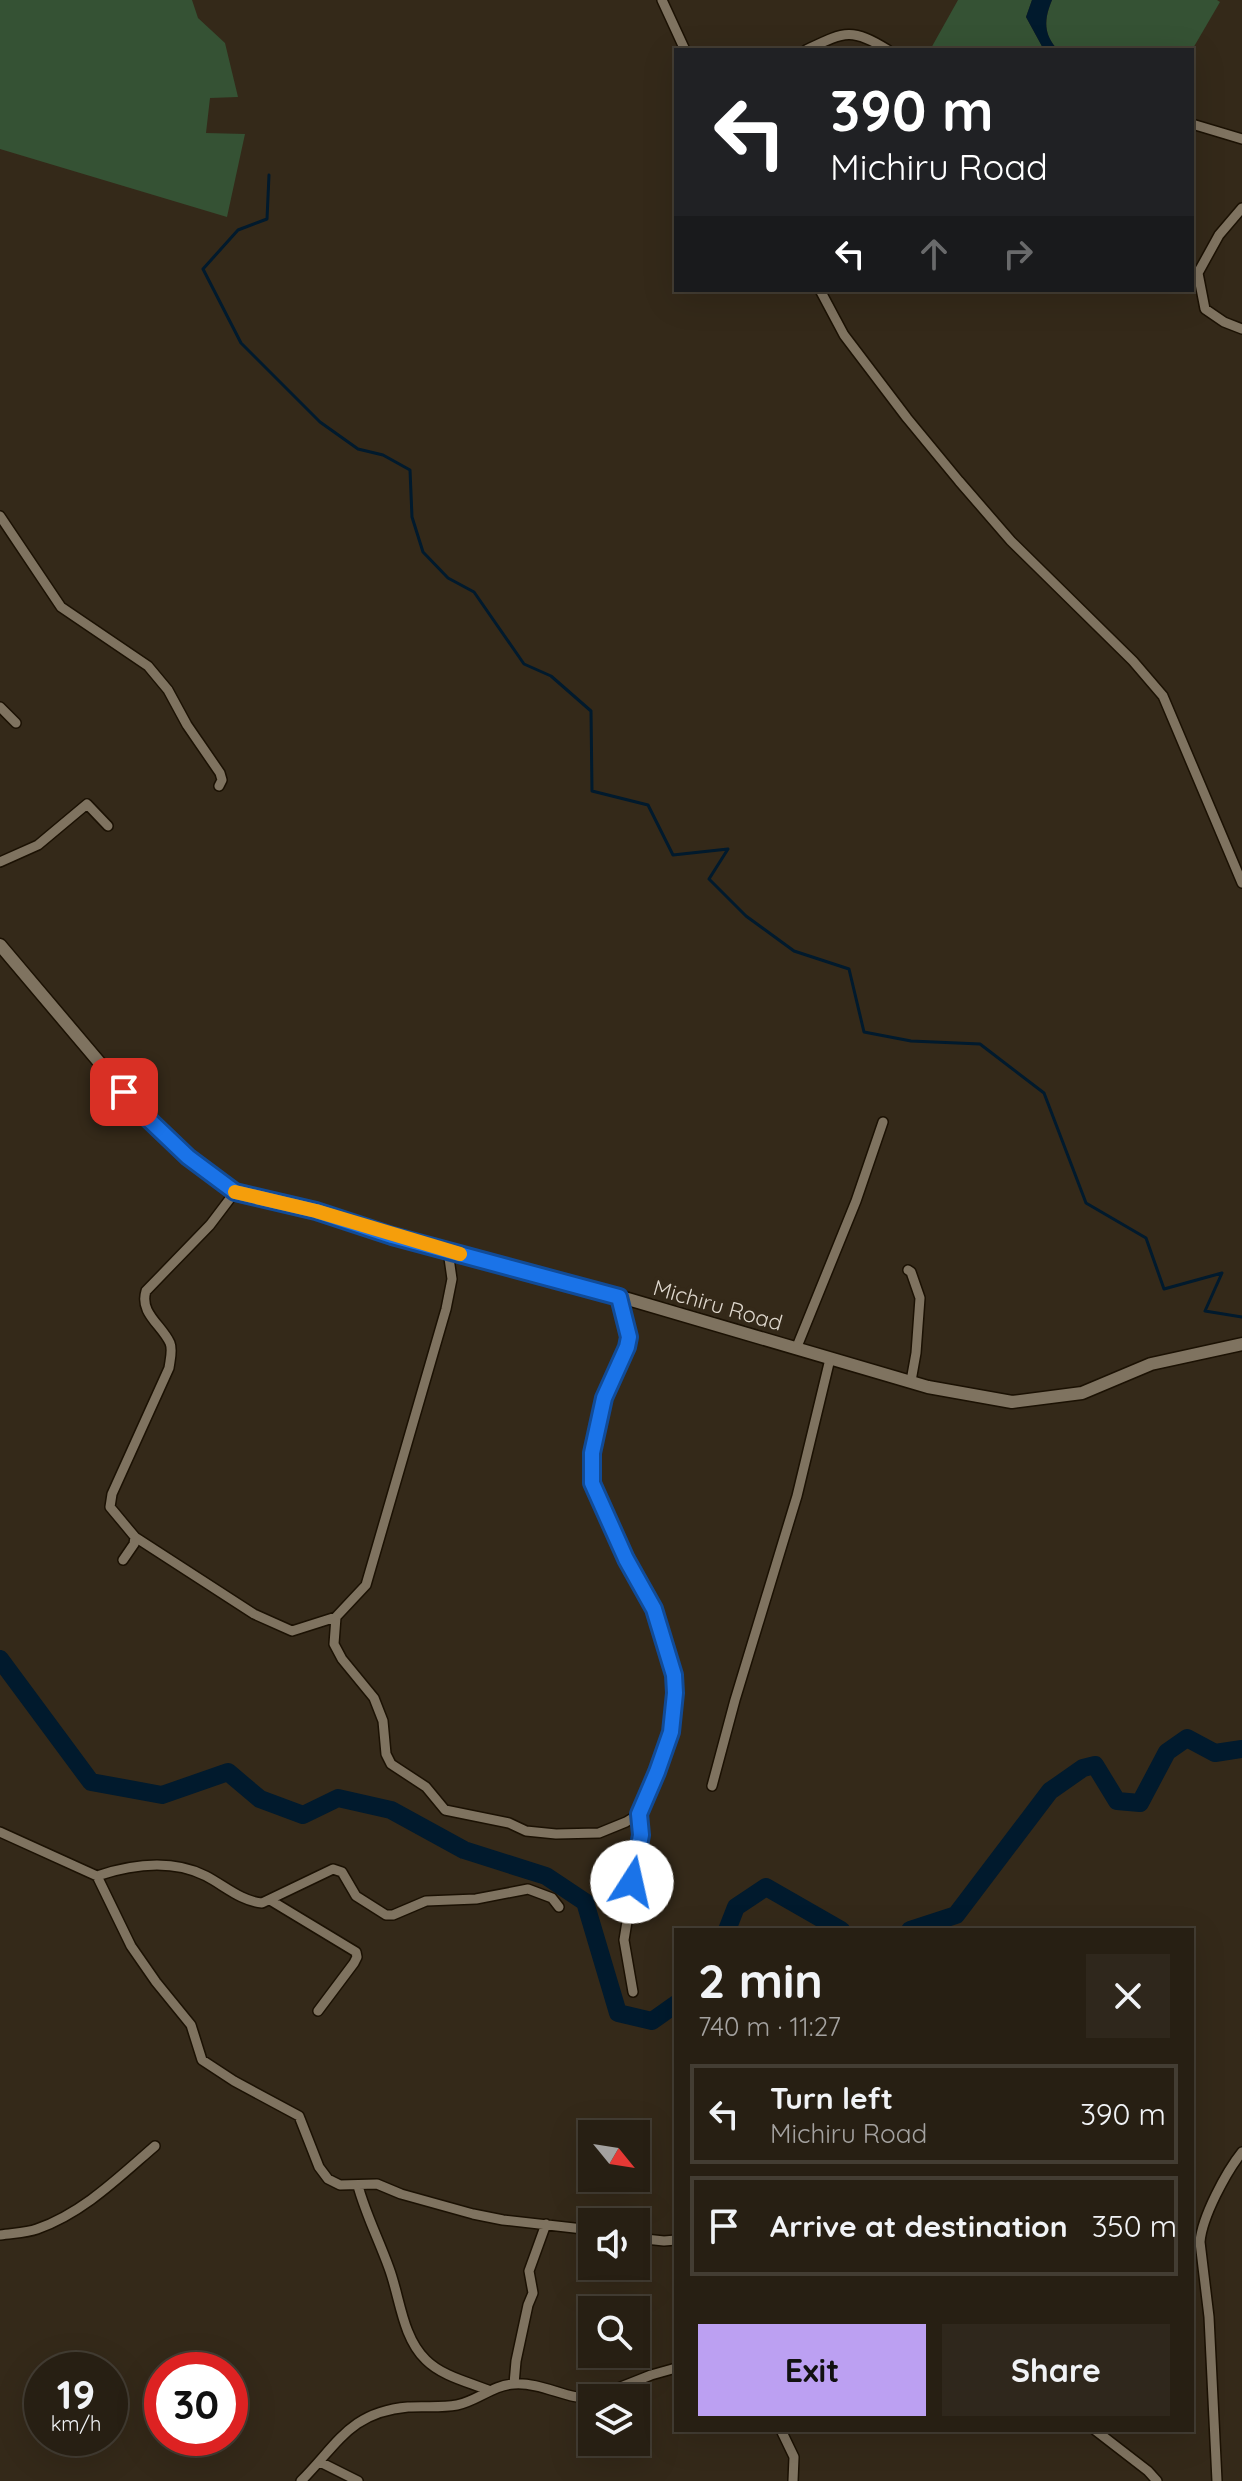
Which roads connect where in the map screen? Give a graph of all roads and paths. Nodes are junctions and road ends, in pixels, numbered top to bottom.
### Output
1 (662, 0) edge
2 (684, 48) edge
3 (810, 48) edge
4 (884, 48) edge
5 (1194, 125) edge
6 (1242, 139) edge
7 (1242, 208) edge
8 (821, 292) edge
9 (1242, 329) edge
10 (0, 516) edge
11 (0, 707) edge
12 (16, 723) dead end
13 (219, 786) dead end
14 (108, 826) dead end
15 (0, 862) edge
16 (1242, 883) edge
17 (0, 945) edge
18 (883, 1122) dead end
19 (235, 1192) junction
20 (448, 1251) junction
21 (908, 1270) dead end
22 (619, 1297) junction
23 (1242, 1344) edge
24 (796, 1349) junction
25 (830, 1359) junction
26 (911, 1381) junction
27 (135, 1537) junction
28 (123, 1560) dead end
29 (336, 1617) junction
30 (712, 1786) dead end
31 (639, 1814) junction
32 (0, 1832) edge
33 (97, 1876) junction
34 (270, 1900) junction
35 (559, 1907) dead end
36 (633, 1992) dead end
37 (318, 2011) dead end
38 (155, 2146) dead end
39 (1241, 2155) edge
40 (358, 2186) junction
41 (546, 2224) junction
42 (578, 2228) edge
43 (1201, 2230) junction
44 (0, 2235) edge
45 (650, 2239) edge
46 (1194, 2239) edge
47 (674, 2240) edge
48 (674, 2369) edge
49 (514, 2384) junction
50 (628, 2384) edge
51 (488, 2390) junction
52 (578, 2398) edge
53 (782, 2432) edge
54 (1098, 2432) edge
55 (320, 2462) junction
56 (301, 2481) edge
57 (358, 2481) edge
58 (793, 2481) edge
59 (1157, 2481) edge
60 (1217, 2481) edge

1 - 2 street
3 - 4 street
5 - 6 street
7 - 9 street
8 - 16 street
10 - 13 street
11 - 12 street
14 - 15 street
17 - 19 street, Michiru Road
18 - 24 street
19 - 20 street, Michiru Road
19 - 27 street
20 - 22 street, Michiru Road
20 - 29 street
21 - 26 street
22 - 24 street, Michiru Road
22 - 31 street
23 - 26 street, Michiru Road
24 - 25 street, Michiru Road
25 - 26 street, Michiru Road
25 - 30 street
27 - 28 street
27 - 29 street
29 - 31 street
31 - 36 street
32 - 33 street
33 - 34 street
33 - 40 street
34 - 35 street
34 - 37 street
38 - 44 street
39 - 43 street
40 - 41 street
40 - 51 street
41 - 42 street
41 - 49 street
43 - 46 street
43 - 60 street
45 - 47 street
48 - 50 street
49 - 51 street
49 - 52 street
51 - 55 street
53 - 58 street
54 - 59 street
55 - 56 street
55 - 57 street

